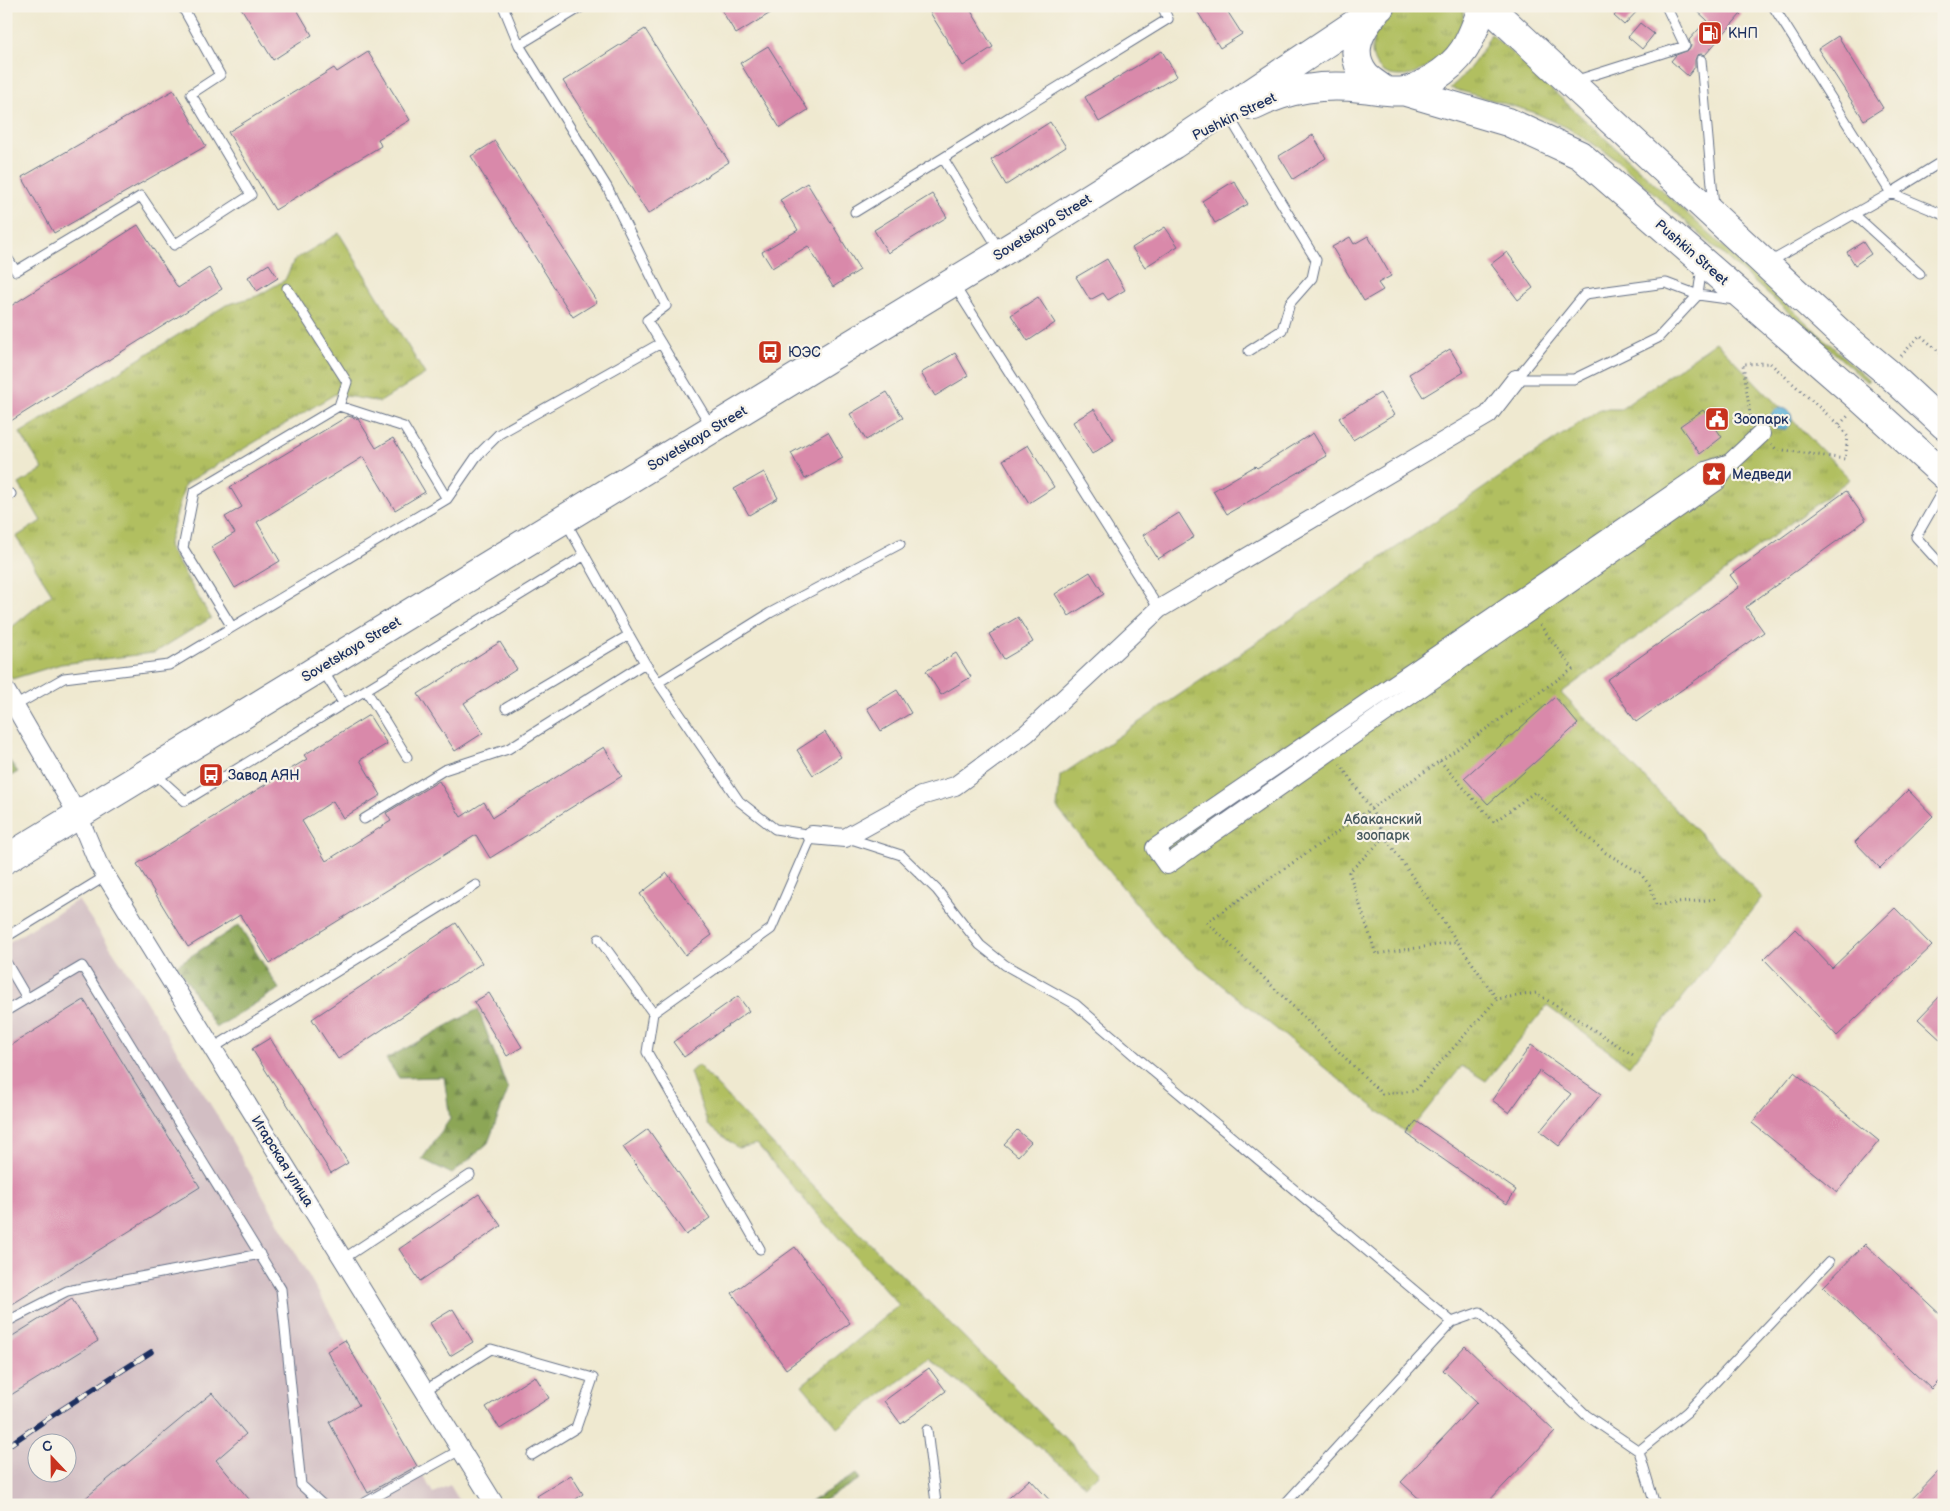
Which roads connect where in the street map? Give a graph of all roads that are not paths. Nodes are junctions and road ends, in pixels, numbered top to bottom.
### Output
1 (182, 6) edge
2 (503, 6) edge
3 (583, 6) edge
4 (1162, 6) edge
5 (1483, 6) edge
6 (1488, 6) edge
7 (1512, 6) edge
8 (1666, 6) edge
9 (1773, 6) edge
10 (1381, 7) edge
11 (519, 46) junction
12 (1701, 60) dead end
13 (1570, 82) junction
14 (1394, 91) junction
15 (1230, 118) junction
16 (1173, 145) junction
17 (943, 158) junction
18 (1944, 158) edge
19 (1891, 193) junction
20 (855, 212) dead end
21 (1714, 215) junction
22 (1856, 215) junction
23 (1944, 215) edge
24 (1001, 253) junction
25 (6, 256) edge
26 (1702, 262) junction
27 (1766, 264) junction
28 (1920, 274) dead end
29 (953, 282) junction
30 (286, 288) dead end
31 (1698, 295) junction
32 (1748, 301) junction
33 (661, 343) junction
34 (1249, 352) dead end
35 (1516, 379) junction
36 (339, 406) junction
37 (1944, 425) edge
38 (712, 428) junction
39 (1761, 434) road end
40 (1730, 463) junction
41 (1944, 476) edge
42 (1944, 488) edge
43 (446, 499) junction
44 (565, 519) junction
45 (900, 544) dead end
46 (584, 555) junction
47 (1944, 568) edge
48 (1159, 609) junction
49 (232, 628) junction
50 (629, 635) junction
51 (646, 663) junction
52 (320, 667) junction
53 (660, 682) junction
54 (366, 690) junction
55 (6, 691) edge
56 (343, 703) junction
57 (506, 708) dead end
58 (11, 709) edge
59 (407, 757) dead end
60 (151, 769) junction
61 (78, 815) junction
62 (364, 819) dead end
63 (812, 836) junction
64 (845, 838) junction
65 (6, 858) edge
66 (106, 876) junction
67 (476, 885) dead end
68 (6, 937) edge
69 (599, 939) dead end
70 (6, 962) edge
71 (27, 998) junction
72 (6, 1011) edge
73 (653, 1013) junction
74 (213, 1048) junction
75 (470, 1175) dead end
76 (760, 1250) dead end
77 (260, 1254) junction
78 (343, 1259) junction
79 (1829, 1262) dead end
80 (6, 1322) edge
81 (1452, 1322) junction
82 (424, 1391) junction
83 (928, 1430) dead end
84 (460, 1450) junction
85 (1639, 1451) junction
86 (532, 1455) dead end
87 (936, 1504) edge
88 (323, 1505) edge
89 (361, 1505) edge
90 (495, 1505) edge
91 (1284, 1505) edge
92 (1656, 1505) edge

1 - 25 lane
2 - 11 lane
3 - 11 lane
4 - 17 lane
5 - 14 main road
6 - 13 main road
7 - 13 main road
8 - 13 lane
9 - 19 lane
10 - 14 main road
10 - 16 main road, Sovetskaya Street
11 - 33 lane
12 - 21 lane
13 - 21 main road
14 - 15 main road, Pushkin Street
14 - 26 main road, Pushkin Street
15 - 16 main road, Pushkin Street
15 - 34 lane
16 - 24 main road, Sovetskaya Street
17 - 20 lane
17 - 24 lane
18 - 19 lane
19 - 22 lane
19 - 23 lane
21 - 27 main road
22 - 27 lane
22 - 28 lane
24 - 29 main road, Sovetskaya Street
26 - 31 lane
26 - 32 main road, Pushkin Street
27 - 37 main road
29 - 38 main road, Sovetskaya Street
29 - 48 lane
30 - 36 lane
31 - 32 lane
31 - 35 lane
31 - 35 lane
32 - 41 main road, Pushkin Street
33 - 38 lane
33 - 43 lane
35 - 48 street
36 - 43 lane
36 - 49 lane
38 - 44 main road, Sovetskaya Street
39 - 40 street
40 - 40 street
42 - 47 lane
43 - 49 lane
44 - 46 lane
44 - 52 main road, Sovetskaya Street
45 - 53 lane
46 - 50 lane
46 - 54 lane
48 - 64 street
49 - 58 lane
50 - 51 lane
50 - 57 lane
51 - 53 lane
51 - 62 lane
52 - 56 lane
52 - 60 main road, Sovetskaya Street
53 - 63 lane
54 - 56 lane
54 - 59 lane
55 - 58 street, Игарская улица
56 - 60 lane
58 - 61 street, Игарская улица
60 - 61 main road, Sovetskaya Street
61 - 65 main road, Sovetskaya Street
61 - 66 street, Игарская улица
63 - 64 street
63 - 73 lane
64 - 81 lane
66 - 68 lane
66 - 74 street, Игарская улица
67 - 74 lane
69 - 73 lane
70 - 71 lane
71 - 72 lane
71 - 77 lane
73 - 76 lane
74 - 78 street, Игарская улица
75 - 78 lane
77 - 80 lane
77 - 88 lane
78 - 82 street, Игарская улица
79 - 85 lane
81 - 85 lane
81 - 91 lane
82 - 84 street, Игарская улица
82 - 86 lane
83 - 87 lane
84 - 89 lane
84 - 90 street, Игарская улица
85 - 92 lane

